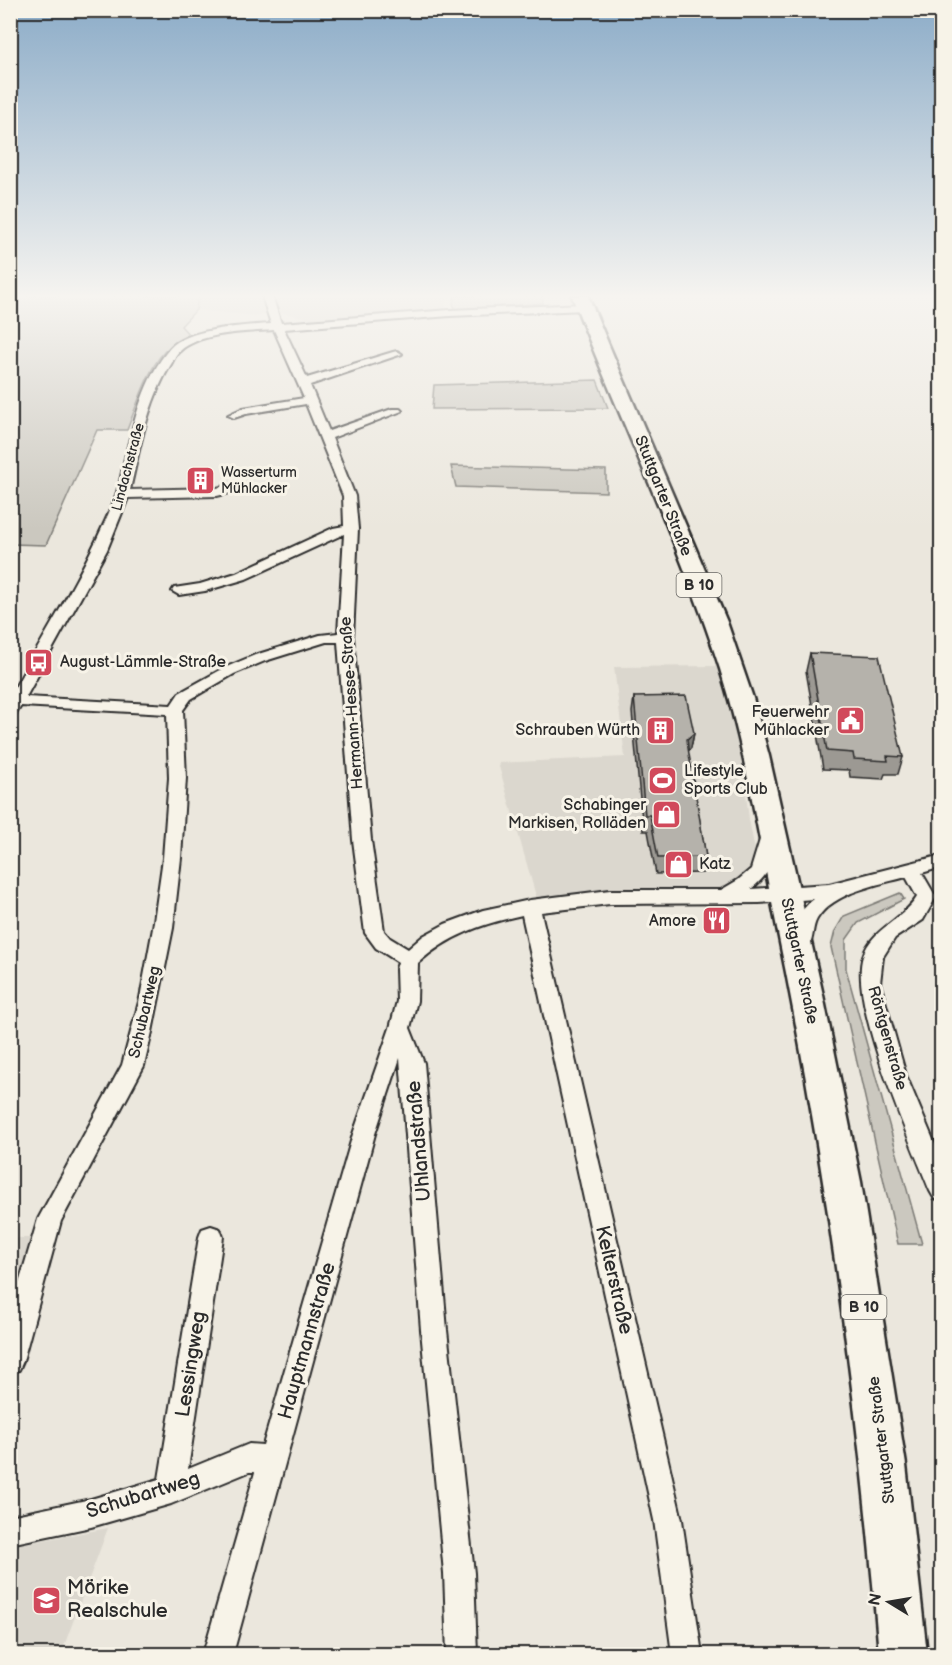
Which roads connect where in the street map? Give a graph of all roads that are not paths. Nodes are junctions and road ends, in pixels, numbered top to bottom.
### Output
1 (159, 374) edge
2 (300, 374) edge
3 (334, 374) edge
4 (611, 374) edge
5 (304, 383) junction
6 (310, 400) junction
7 (396, 411) dead end
8 (234, 415) dead end
9 (325, 436) junction
10 (232, 488) dead end
11 (123, 494) junction
12 (351, 529) junction
13 (179, 591) dead end
14 (345, 637) junction
15 (13, 706) edge
16 (175, 710) junction
17 (769, 820) junction
18 (942, 861) edge
19 (910, 870) junction
20 (841, 889) junction
21 (785, 895) junction
22 (725, 896) junction
23 (530, 906) junction
24 (409, 958) junction
25 (800, 963) junction
26 (400, 1028) junction
27 (942, 1191) edge
28 (211, 1238) dead end
29 (10, 1361) edge
30 (273, 1460) junction
31 (171, 1490) junction
32 (10, 1530) edge
33 (218, 1654) edge
34 (462, 1654) edge
35 (687, 1654) edge
36 (903, 1654) edge

1 - 11 street, Lindachstraße
2 - 5 street, Hermann-Hesse-Straße
3 - 5 street
4 - 17 main road, Stuttgarter Straße / B 10
5 - 6 street, Hermann-Hesse-Straße
6 - 8 street
6 - 9 street, Hermann-Hesse-Straße
7 - 9 street
9 - 12 street, Hermann-Hesse-Straße
10 - 11 street
11 - 15 street, Lindachstraße
12 - 13 street
12 - 14 street, Hermann-Hesse-Straße
14 - 16 street
14 - 24 street, Hermann-Hesse-Straße
15 - 16 street
16 - 29 street, Schubartweg
17 - 21 main road, Stuttgarter Straße / B 10
17 - 22 street
18 - 19 street
19 - 20 street
19 - 27 street, Röntgenstraße
20 - 21 street
20 - 25 street
21 - 22 street
21 - 25 main road, Stuttgarter Straße / B 10
22 - 23 street
23 - 24 street
23 - 35 street, Kelterstraße
24 - 26 street
25 - 36 main road, Stuttgarter Straße / B 10
26 - 30 street, Hauptmannstraße
26 - 34 street, Uhlandstraße
28 - 31 street, Lessingweg
30 - 31 street, Schubartweg
30 - 33 street, Hauptmannstraße
31 - 32 street, Schubartweg

